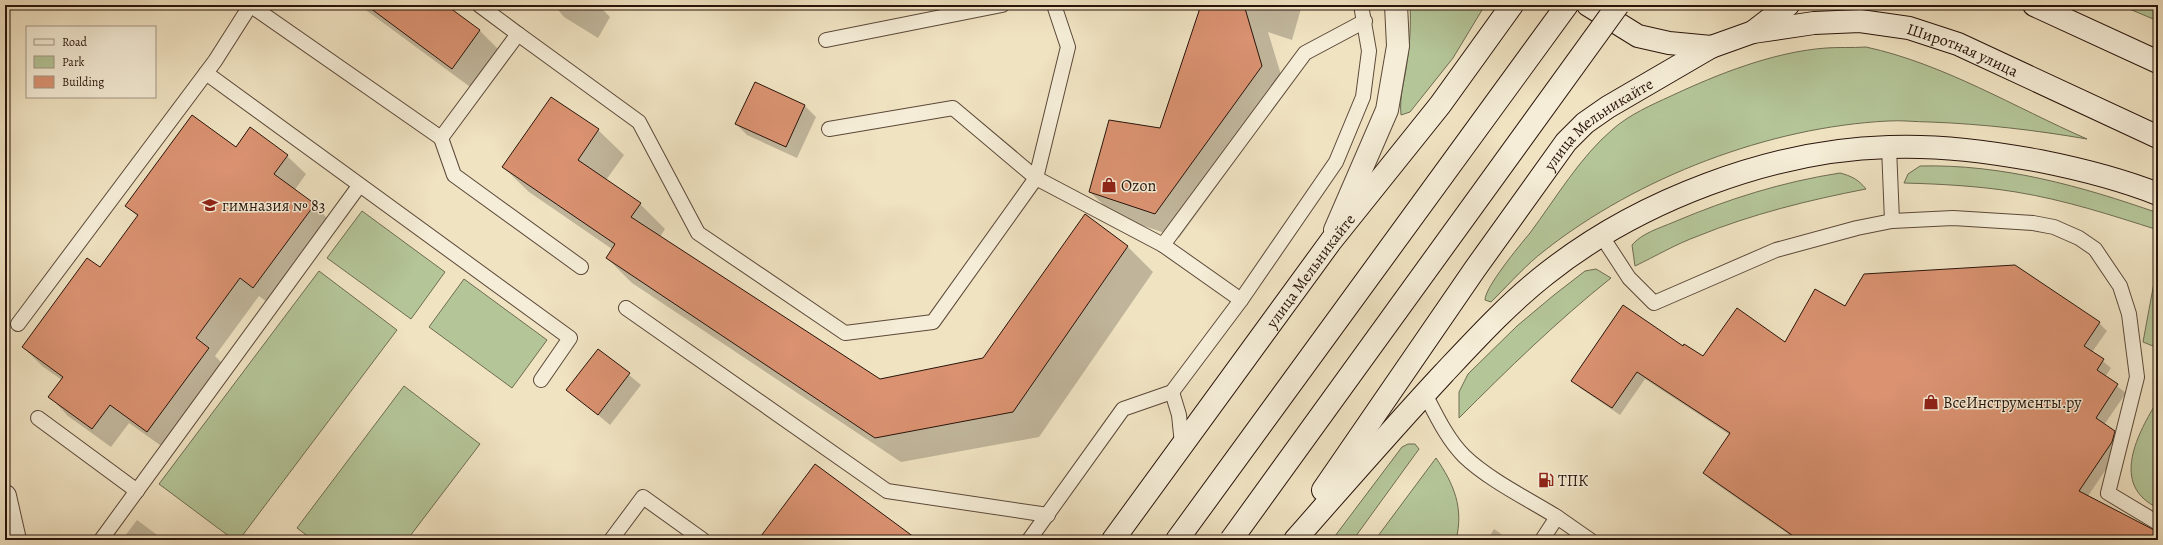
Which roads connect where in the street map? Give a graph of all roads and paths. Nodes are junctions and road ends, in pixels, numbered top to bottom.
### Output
1 (250, 5) edge
2 (479, 5) edge
3 (1002, 5) edge
4 (1054, 5) edge
5 (1361, 5) edge
6 (1396, 5) edge
7 (1512, 5) edge
8 (1567, 5) edge
9 (1588, 5) edge
10 (1618, 5) edge
11 (1788, 5) edge
12 (2034, 5) edge
13 (1365, 21) junction
14 (1753, 32) junction
15 (518, 34) junction
16 (826, 40) dead end
17 (1711, 47) junction
18 (2158, 62) edge
19 (206, 73) junction
20 (828, 129) dead end
21 (441, 138) junction
22 (2158, 138) edge
23 (1889, 146) junction
24 (1036, 178) junction
25 (359, 186) junction
26 (2158, 194) edge
27 (1892, 221) junction
28 (1601, 236) junction
29 (1331, 241) junction
30 (1163, 245) junction
31 (581, 268) dead end
32 (1241, 300) junction
33 (626, 308) dead end
34 (18, 324) dead end
35 (541, 380) dead end
36 (1172, 392) junction
37 (1425, 394) junction
38 (38, 418) dead end
39 (1182, 444) junction
40 (137, 491) junction
41 (5, 496) edge
42 (1048, 515) junction
43 (1557, 517) junction
44 (2158, 523) edge
45 (15, 540) edge
46 (101, 540) edge
47 (611, 540) edge
48 (703, 540) edge
49 (1029, 540) edge
50 (1114, 540) edge
51 (1177, 540) edge
52 (1231, 540) edge
53 (1289, 540) edge
54 (1294, 540) edge
55 (1542, 540) edge
56 (1590, 540) edge

1 - 19 lane
1 - 21 lane
2 - 15 lane
3 - 16 lane
4 - 24 lane
5 - 13 lane
6 - 29 main road
7 - 29 main road, улица Мельникайте
8 - 51 main road
9 - 17 main road
10 - 52 main road, bridge
11 - 14 main road
12 - 18 main road
13 - 30 lane
13 - 32 lane
14 - 17 main road
14 - 22 main road, Широтная улица
15 - 21 lane
15 - 24 lane
17 - 53 main road, улица Мельникайте
19 - 25 lane
19 - 34 lane
20 - 24 lane
21 - 31 lane
23 - 26 main road
23 - 27 lane
23 - 28 main road
24 - 30 lane
25 - 35 lane
25 - 40 lane
27 - 28 lane
27 - 44 lane
28 - 37 main road
29 - 39 main road, улица Мельникайте
30 - 32 lane
32 - 36 lane
33 - 42 lane
36 - 39 lane
36 - 42 lane
37 - 43 lane
37 - 54 main road
38 - 40 lane
39 - 50 main road, улица Мельникайте
40 - 46 lane
41 - 45 main road
42 - 49 lane
43 - 55 lane
43 - 56 lane
47 - 48 lane

